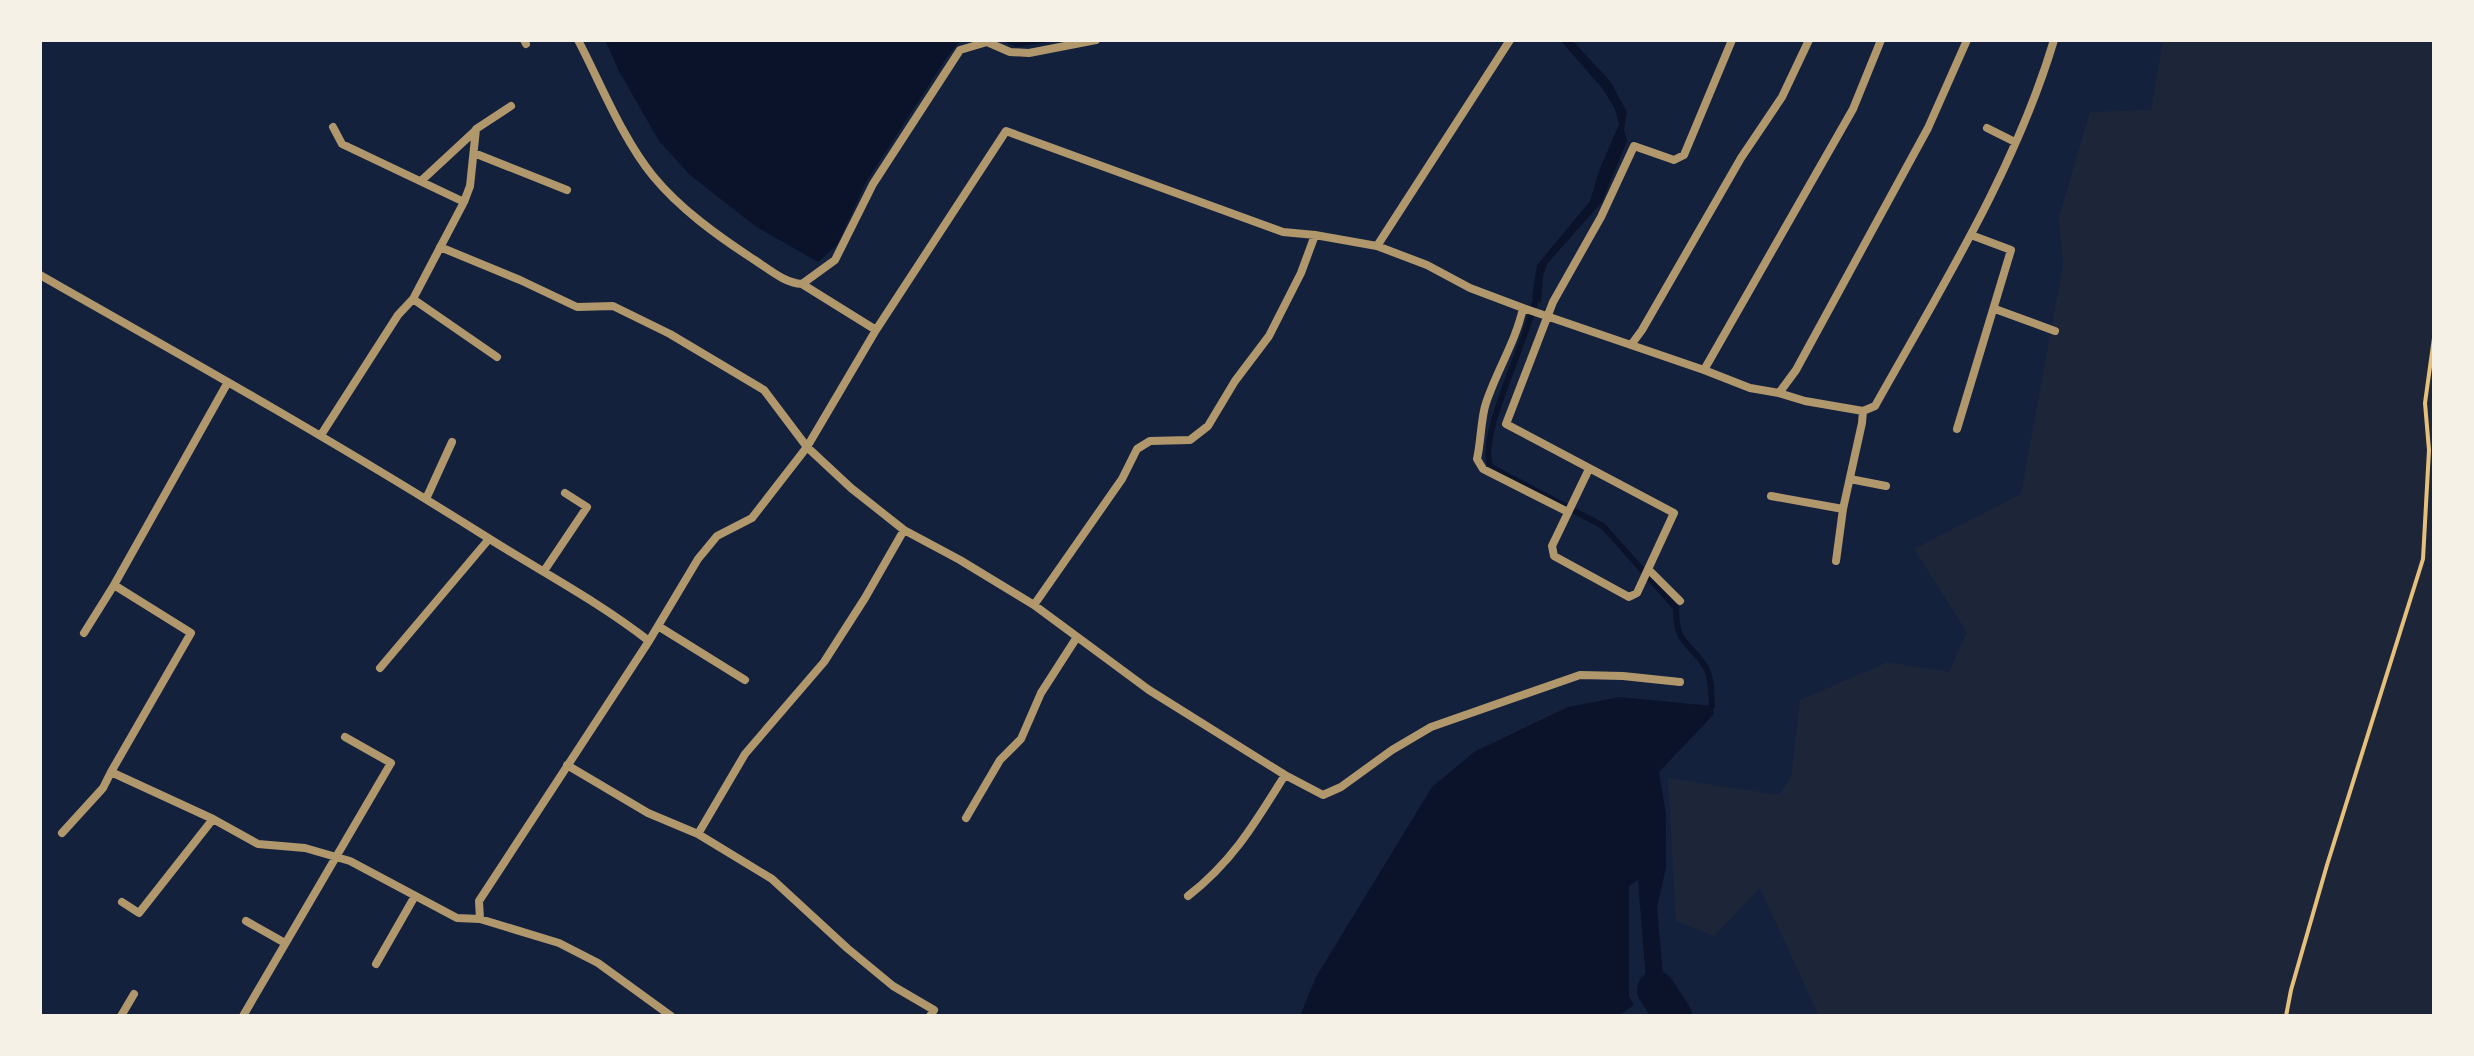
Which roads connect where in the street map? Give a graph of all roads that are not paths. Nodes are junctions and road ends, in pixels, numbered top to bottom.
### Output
1 (578, 40) edge
2 (1096, 40) edge
3 (1510, 40) edge
4 (1732, 40) edge
5 (1809, 40) edge
6 (1881, 40) edge
7 (1967, 40) edge
8 (2054, 40) edge
9 (511, 106) dead end
10 (333, 127) dead end
11 (1987, 128) dead end
12 (476, 129) junction
13 (2015, 142) junction
14 (474, 153) junction
15 (421, 181) junction
16 (567, 190) dead end
17 (464, 202) junction
18 (1315, 235) junction
19 (1971, 235) junction
20 (1377, 246) junction
21 (440, 247) junction
22 (40, 275) edge
23 (802, 284) junction
24 (413, 299) junction
25 (1525, 309) junction
26 (1995, 309) junction
27 (1549, 317) junction
28 (876, 330) junction
29 (2055, 331) dead end
30 (1631, 345) junction
31 (497, 357) dead end
32 (1704, 370) junction
33 (228, 382) junction
34 (1779, 393) junction
35 (1863, 411) junction
36 (1957, 429) dead end
37 (321, 435) junction
38 (452, 442) dead end
39 (807, 447) junction
40 (1589, 469) junction
41 (1850, 479) junction
42 (1886, 486) dead end
43 (565, 493) dead end
44 (1771, 496) dead end
45 (426, 499) junction
46 (1843, 509) junction
47 (1568, 512) junction
48 (904, 530) junction
49 (489, 539) junction
50 (1836, 561) dead end
51 (1649, 570) junction
52 (544, 571) junction
53 (114, 585) junction
54 (1680, 601) dead end
55 (1034, 605) junction
56 (658, 626) junction
57 (84, 633) dead end
58 (1077, 637) junction
59 (649, 641) junction
60 (380, 668) dead end
61 (745, 680) dead end
62 (1680, 682) dead end
63 (345, 737) dead end
64 (567, 765) junction
65 (111, 772) junction
66 (1285, 775) junction
67 (966, 818) dead end
68 (213, 819) junction
69 (62, 833) dead end
70 (698, 834) junction
71 (335, 858) junction
72 (415, 896) junction
73 (1188, 896) dead end
74 (122, 902) dead end
75 (480, 919) junction
76 (246, 921) dead end
77 (285, 943) junction
78 (376, 964) dead end
79 (134, 994) dead end
80 (121, 1016) edge
81 (243, 1016) edge
82 (671, 1016) edge
83 (930, 1016) edge

1 - 23 street
2 - 23 street
3 - 20 street
4 - 27 street
5 - 30 street
6 - 32 street
7 - 34 street
8 - 13 street
9 - 12 street
10 - 15 street
11 - 13 street
12 - 14 street
12 - 15 street
13 - 19 street
14 - 16 street
14 - 17 street
15 - 17 street
17 - 21 street
18 - 20 street
18 - 28 street
18 - 55 street
19 - 26 street
19 - 35 street
20 - 25 street
21 - 24 street
21 - 39 street
22 - 33 street
23 - 28 street
24 - 31 street
24 - 37 street
25 - 27 street
25 - 47 street
26 - 29 street
26 - 36 street
27 - 30 street
27 - 40 street
28 - 39 street
30 - 32 street
32 - 34 street
33 - 37 street
33 - 53 street
34 - 35 street
35 - 41 street
37 - 45 street
38 - 45 street
39 - 48 street
39 - 56 street
40 - 47 street
40 - 51 street
41 - 42 street
41 - 46 street
43 - 52 street
44 - 46 street
45 - 49 street
46 - 50 street
47 - 51 street
48 - 55 street
48 - 70 street
49 - 52 street
49 - 60 street
51 - 54 street
52 - 59 street
53 - 57 street
53 - 65 street
55 - 58 street
56 - 59 street
56 - 61 street
58 - 66 street
58 - 67 street
59 - 64 street
62 - 66 street
63 - 71 street
64 - 70 street
64 - 75 street
65 - 68 street
65 - 69 street
66 - 73 street
68 - 71 street
68 - 74 street
70 - 83 street
71 - 72 street
71 - 77 street
72 - 75 street
72 - 78 street
75 - 82 street
76 - 77 street
77 - 81 street
79 - 80 street

